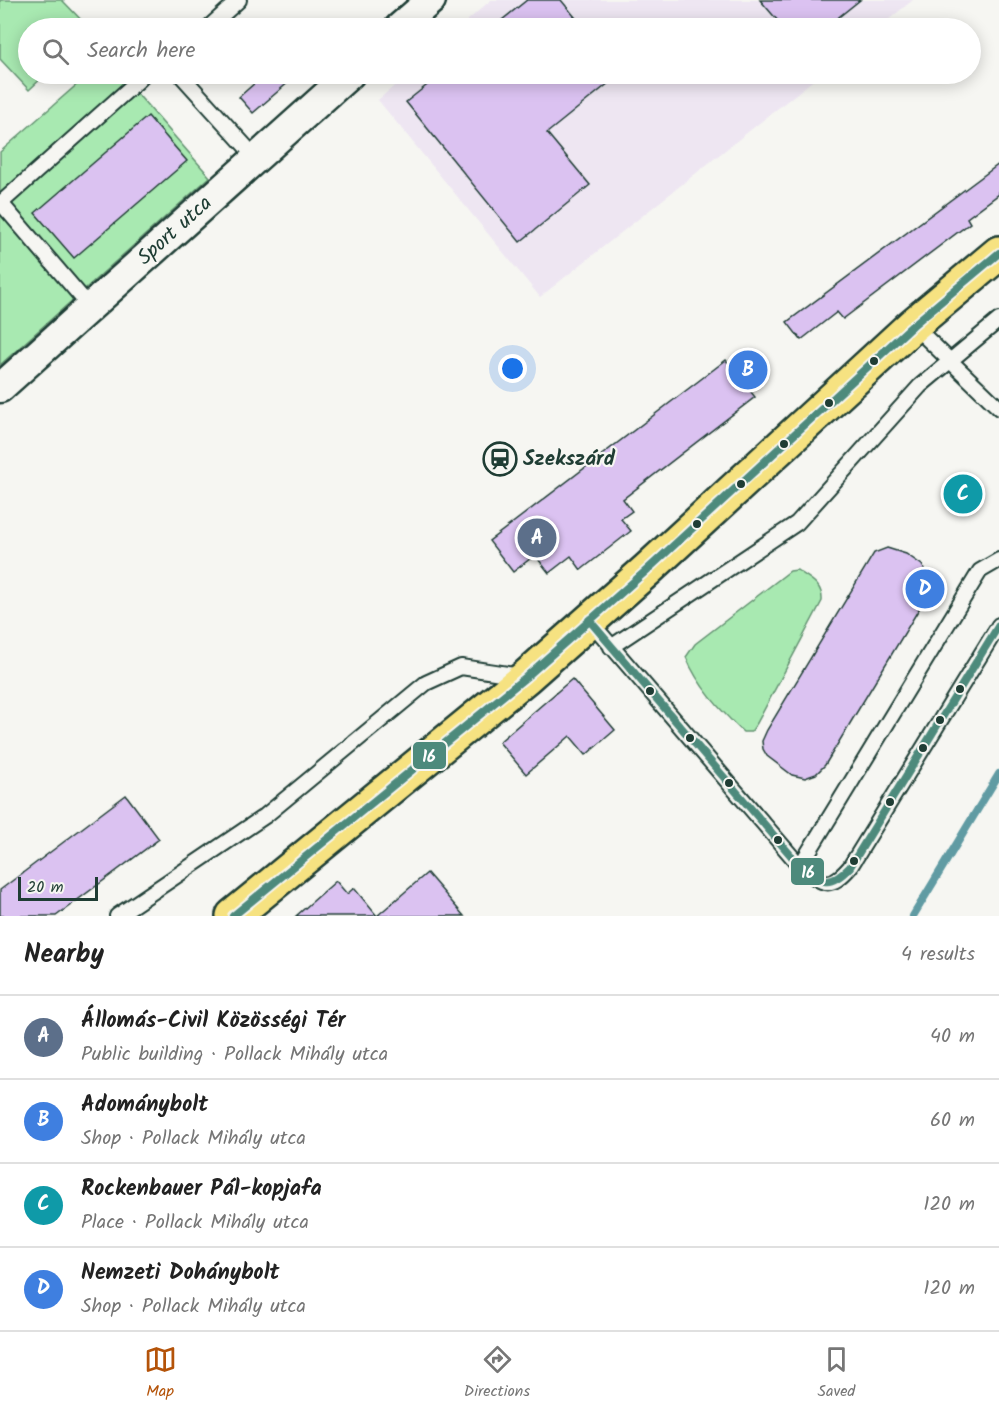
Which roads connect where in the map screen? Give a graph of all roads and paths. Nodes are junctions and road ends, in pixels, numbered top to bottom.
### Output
1 (239, 0) edge
2 (431, 0) edge
3 (219, 18) edge
4 (410, 18) edge
5 (134, 84) edge
6 (189, 84) edge
7 (339, 84) edge
8 (256, 158) junction
9 (0, 202) edge
10 (999, 254) edge
11 (90, 307) junction
12 (999, 320) edge
13 (913, 325) junction
14 (949, 361) junction
15 (0, 388) edge
16 (999, 408) edge
17 (999, 560) edge
18 (589, 620) junction
19 (999, 625) edge
20 (611, 647) junction
21 (526, 677) junction
22 (800, 866) junction
23 (245, 913) edge
24 (117, 916) edge

1 - 3 lane
2 - 4 street
5 - 9 lane
6 - 8 lane
7 - 8 street, Sport utca
8 - 11 street, Sport utca
9 - 11 lane
10 - 13 main road
11 - 15 street, Sport utca
12 - 14 lane
13 - 14 lane
13 - 18 main road
14 - 16 lane
14 - 20 lane
17 - 22 lane
18 - 20 lane
18 - 21 main road
19 - 22 lane
20 - 22 lane
21 - 23 main road
21 - 24 lane

